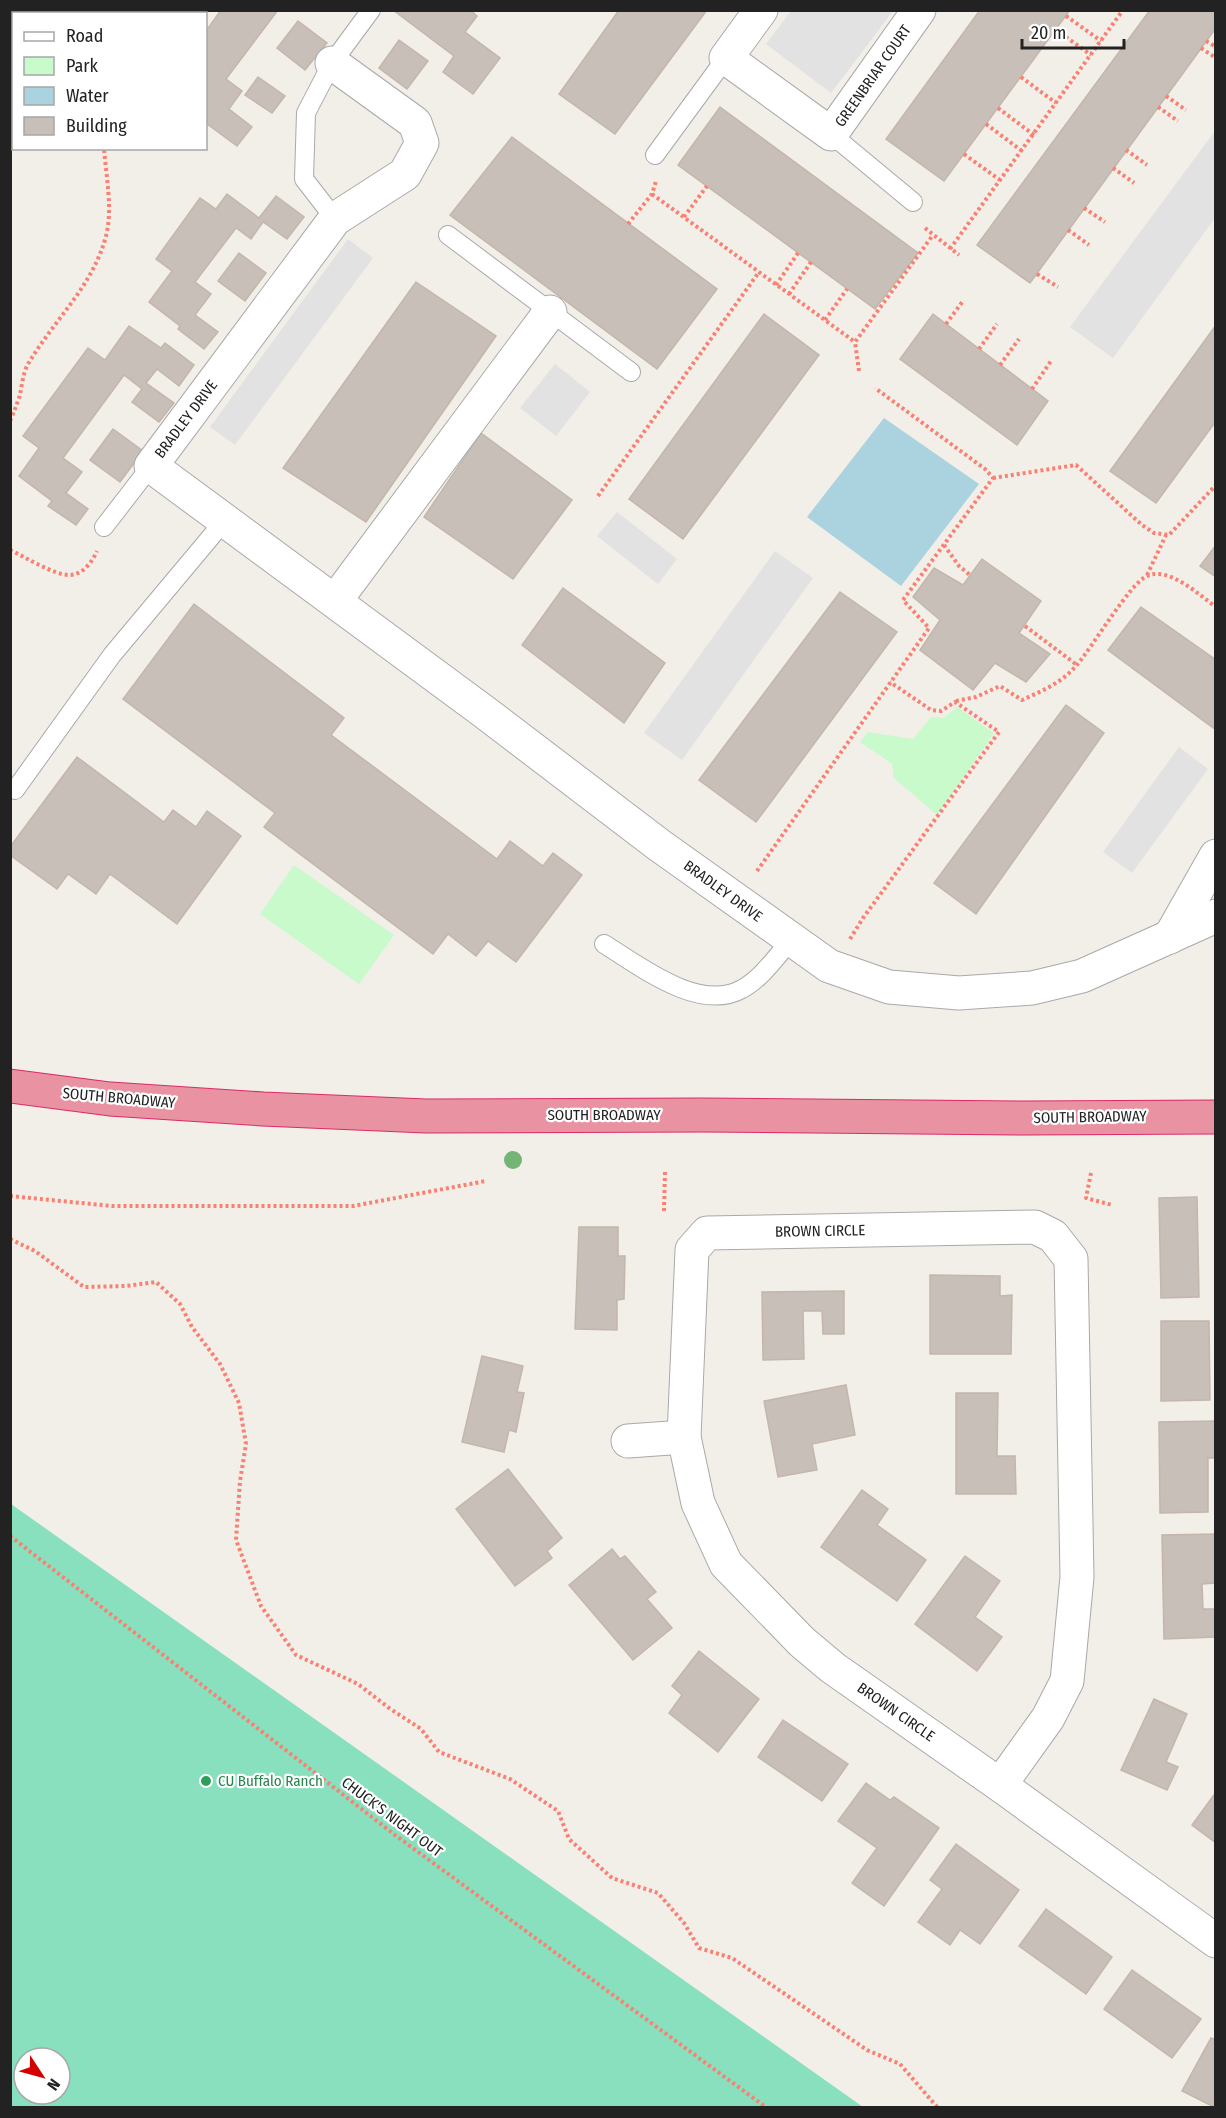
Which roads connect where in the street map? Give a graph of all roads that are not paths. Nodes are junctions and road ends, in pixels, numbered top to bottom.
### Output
1 (371, 10) edge
2 (761, 10) edge
3 (919, 10) edge
4 (726, 58) junction
5 (332, 63) junction
6 (831, 134) junction
7 (655, 155) dead end
8 (913, 202) dead end
9 (335, 219) junction
10 (448, 235) dead end
11 (550, 312) junction
12 (631, 372) dead end
13 (151, 466) junction
14 (225, 520) junction
15 (104, 527) road end
16 (335, 601) junction
17 (15, 790) dead end
18 (1215, 856) edge
19 (1215, 916) edge
20 (1170, 937) junction
21 (791, 940) junction
22 (604, 944) dead end
23 (10, 1086) edge
24 (1210, 1115) edge
25 (684, 1437) junction
26 (628, 1441) dead end
27 (1000, 1785) junction
28 (1215, 1941) edge

1 - 5 lane
2 - 4 street
3 - 6 street, GREENBRIAR COURT
4 - 6 street, GREENBRIAR COURT
4 - 7 lane
5 - 9 lane
5 - 9 street, BRADLEY DRIVE
6 - 8 lane
9 - 13 street, BRADLEY DRIVE
10 - 11 lane
11 - 12 lane
11 - 16 street
13 - 14 street, BRADLEY DRIVE
13 - 15 lane
14 - 16 street, BRADLEY DRIVE
14 - 17 lane
16 - 21 street, BRADLEY DRIVE
18 - 20 street
19 - 20 street, BRADLEY DRIVE
20 - 21 street, BRADLEY DRIVE
21 - 22 lane
23 - 24 highway, SOUTH BROADWAY
25 - 26 street
25 - 27 street, BROWN CIRCLE
25 - 27 street, BROWN CIRCLE
27 - 28 street, BROWN CIRCLE

